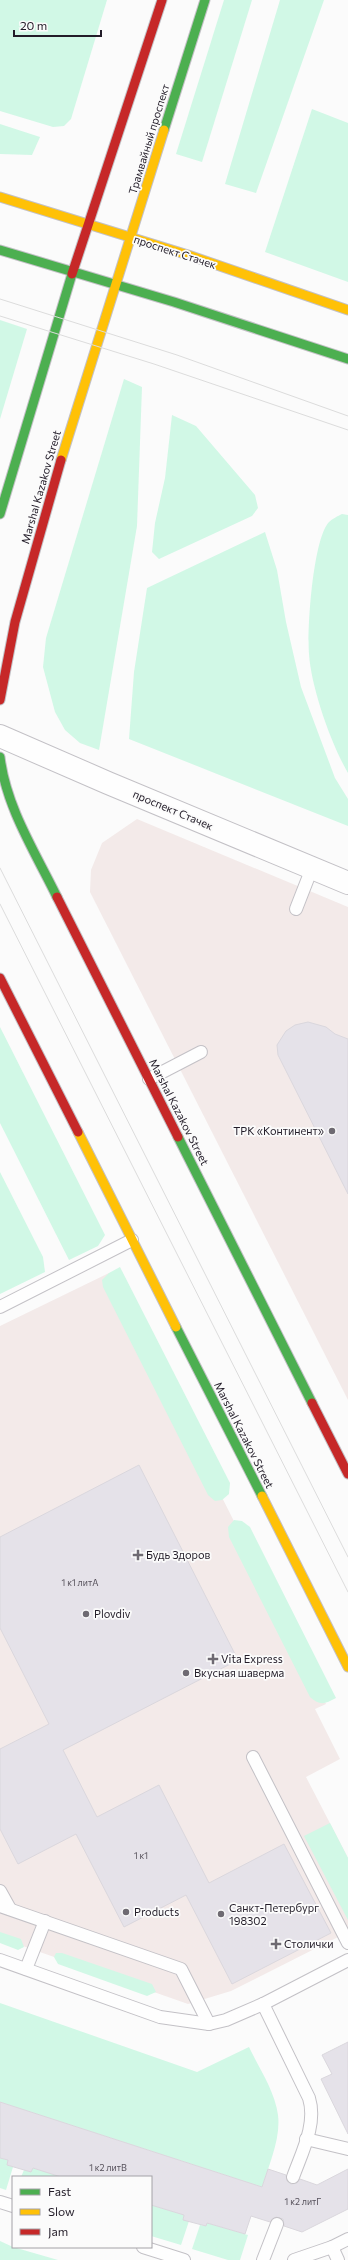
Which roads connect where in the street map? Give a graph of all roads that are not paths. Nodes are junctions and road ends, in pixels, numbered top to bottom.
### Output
1 (162, 0) edge
2 (205, 0) edge
3 (0, 197) edge
4 (90, 224) junction
5 (130, 237) junction
6 (0, 250) edge
7 (74, 272) junction
8 (115, 284) junction
9 (348, 310) edge
10 (348, 359) edge
11 (0, 514) edge
12 (0, 700) edge
13 (0, 736) edge
14 (0, 757) edge
15 (312, 868) junction
16 (348, 883) edge
17 (296, 909) dead end
18 (0, 978) edge
19 (201, 1052) dead end
20 (149, 1079) junction
21 (132, 1240) junction
22 (0, 1307) edge
23 (348, 1474) edge
24 (348, 1666) edge
25 (253, 1758) dead end
26 (0, 1891) edge
27 (5, 1908) edge
28 (45, 1921) junction
29 (348, 1943) edge
30 (0, 1960) edge
31 (348, 1960) edge
32 (26, 1969) junction
33 (263, 2004) junction
34 (209, 2024) junction
35 (306, 2139) junction
36 (348, 2149) edge
37 (293, 2177) dead end
38 (0, 2202) edge
39 (12, 2206) edge
40 (277, 2224) dead end
41 (348, 2239) edge
42 (332, 2247) junction
43 (146, 2248) edge
44 (184, 2260) edge
45 (262, 2260) edge
46 (294, 2260) edge
47 (338, 2260) edge

1 - 4 street
2 - 5 street, Трамвайный проспект
3 - 4 street, проспект Стачек
4 - 5 street, проспект Стачек
4 - 7 street
5 - 8 street, Трамвайный проспект
5 - 9 street, проспект Стачек
6 - 7 street
7 - 8 street
7 - 11 street
8 - 10 street
8 - 12 street, Marshal Kazakov Street
13 - 15 street, проспект Стачек
14 - 20 street, Marshal Kazakov Street
15 - 16 street, проспект Стачек
15 - 17 lane
18 - 21 street, Marshal Kazakov Street
19 - 20 lane
20 - 23 street, Marshal Kazakov Street
21 - 22 lane
21 - 24 street, Marshal Kazakov Street
25 - 29 lane
26 - 27 lane
27 - 28 lane
28 - 32 lane
28 - 34 lane
30 - 32 lane
31 - 33 lane
32 - 34 lane
33 - 34 lane
33 - 35 lane
35 - 36 lane
35 - 37 lane
38 - 39 lane
40 - 45 lane
41 - 42 lane
42 - 46 lane
42 - 47 lane
43 - 44 lane

